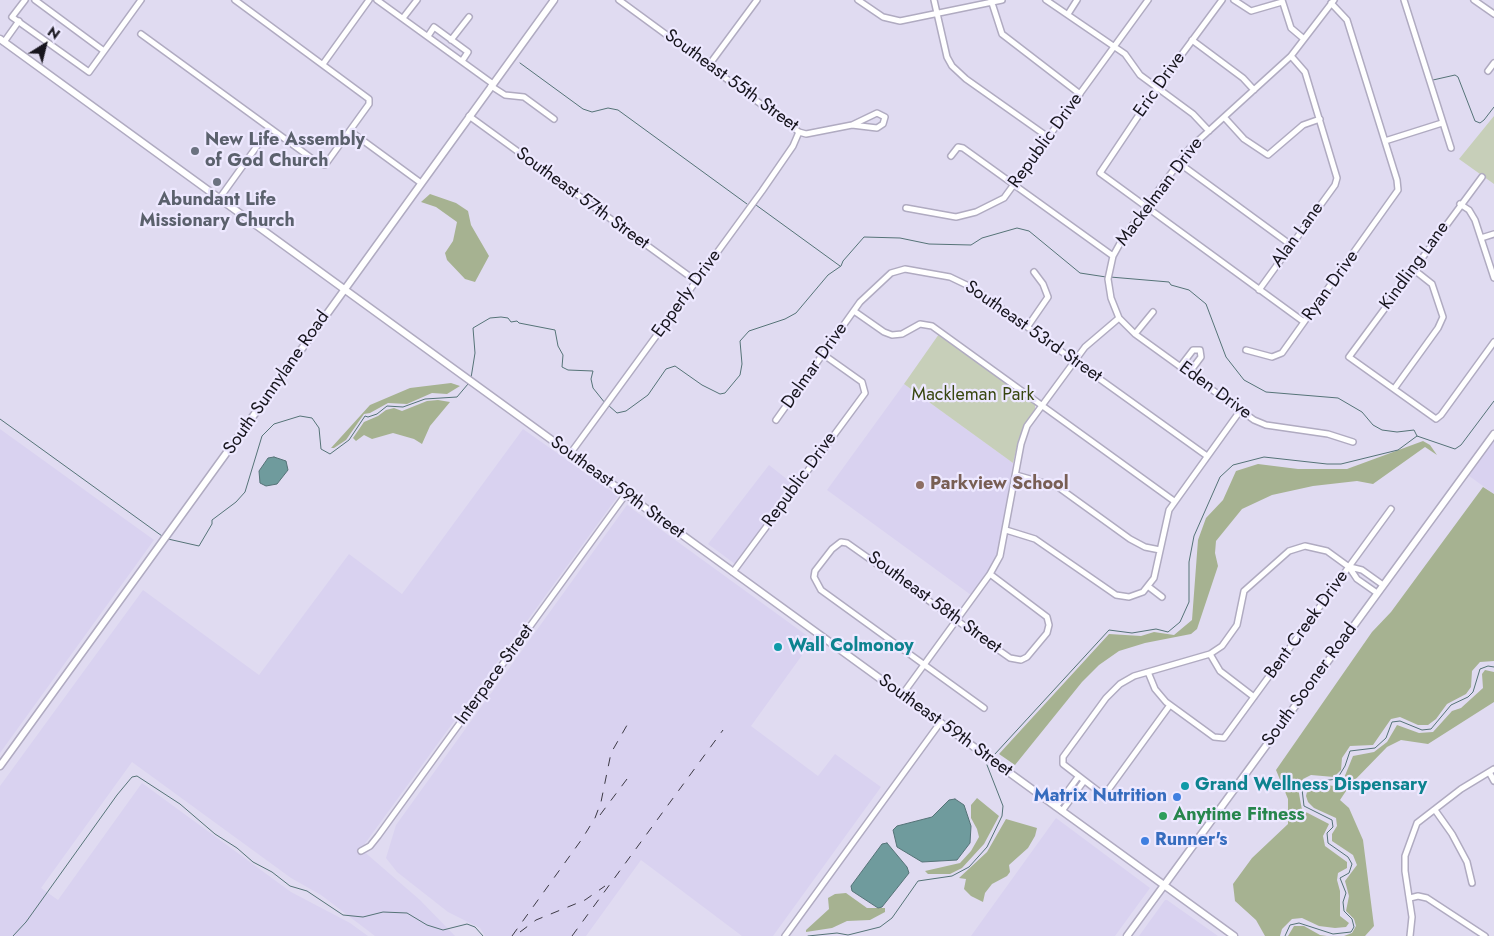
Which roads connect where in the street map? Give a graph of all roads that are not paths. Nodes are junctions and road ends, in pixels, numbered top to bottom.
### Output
1 (25, 0) edge
2 (35, 0) edge
3 (142, 0) edge
4 (235, 0) edge
5 (369, 0) edge
6 (377, 0) edge
7 (417, 0) edge
8 (554, 0) edge
9 (620, 0) edge
10 (757, 0) edge
11 (858, 0) edge
12 (934, 0) edge
13 (1002, 0) edge
14 (1046, 0) edge
15 (1077, 0) edge
16 (1148, 0) edge
17 (1222, 0) edge
18 (1234, 0) edge
19 (1404, 0) edge
20 (1474, 0) edge
21 (991, 1) edge
22 (1282, 1) edge
23 (1333, 2) edge
24 (937, 14) junction
25 (1068, 14) junction
26 (1494, 14) edge
27 (469, 17) dead end
28 (403, 18) junction
29 (19, 22) junction
30 (141, 34) dead end
31 (428, 36) junction
32 (1304, 39) junction
33 (451, 40) junction
34 (1192, 40) junction
35 (2, 41) edge
36 (1114, 46) junction
37 (104, 51) junction
38 (1291, 56) junction
39 (462, 61) junction
40 (1494, 63) edge
41 (323, 64) junction
42 (709, 65) junction
43 (1488, 71) dead end
44 (492, 85) junction
45 (1157, 88) junction
46 (1254, 90) junction
47 (1080, 94) junction
48 (469, 116) junction
49 (1224, 117) junction
50 (1320, 119) junction
51 (554, 120) dead end
52 (1442, 123) junction
53 (852, 125) junction
54 (270, 128) junction
55 (350, 131) junction
56 (1209, 131) junction
57 (799, 132) junction
58 (1048, 138) junction
59 (1385, 141) junction
60 (1451, 148) dead end
61 (951, 156) dead end
62 (1179, 163) junction
63 (1482, 177) dead end
64 (421, 183) junction
65 (1013, 185) junction
66 (220, 199) junction
67 (1460, 204) junction
68 (1146, 207) junction
69 (906, 208) dead end
70 (1494, 234) edge
71 (1481, 238) junction
72 (1291, 244) junction
73 (1113, 256) junction
74 (1413, 269) junction
75 (1034, 272) dead end
76 (1494, 278) edge
77 (696, 281) junction
78 (344, 289) junction
79 (1259, 290) junction
80 (854, 311) junction
81 (1153, 312) dead end
82 (1119, 318) junction
83 (1304, 322) junction
84 (1028, 326) junction
85 (1135, 334) junction
86 (1494, 342) edge
87 (1246, 350) dead end
88 (824, 355) junction
89 (1074, 361) junction
90 (1180, 366) junction
91 (1189, 373) junction
92 (1394, 388) junction
93 (1042, 406) junction
94 (1240, 411) junction
95 (776, 420) dead end
96 (1494, 434) edge
97 (1353, 442) dead end
98 (570, 454) junction
99 (1207, 456) junction
100 (1016, 476) junction
101 (626, 494) junction
102 (1174, 501) junction
103 (1391, 508) dead end
104 (1006, 530) junction
105 (1160, 550) junction
106 (1349, 567) junction
107 (733, 572) junction
108 (990, 574) junction
109 (1384, 585) junction
110 (1149, 587) junction
111 (1377, 594) junction
112 (1162, 597) dead end
113 (957, 620) junction
114 (1210, 654) junction
115 (924, 665) junction
116 (1148, 672) junction
117 (902, 695) junction
118 (1254, 697) junction
119 (1170, 705) junction
120 (984, 708) dead end
121 (940, 723) junction
122 (0, 766) edge
123 (1491, 771) edge
124 (1078, 777) junction
125 (1084, 781) junction
126 (1494, 781) edge
127 (1059, 809) junction
128 (1435, 810) junction
129 (361, 850) dead end
130 (1472, 883) dead end
131 (1164, 886) junction
132 (1410, 898) junction
133 (785, 936) edge
134 (1127, 936) edge
135 (1234, 936) edge
136 (1410, 936) edge
137 (1485, 936) edge

1 - 29 street
2 - 37 street
3 - 37 street
4 - 41 street
5 - 41 street
6 - 28 street
7 - 28 street
8 - 44 main road, South Sunnylane Road
9 - 42 street, Southeast 55th Street
10 - 42 street
11 - 24 street
12 - 24 street
13 - 21 street
14 - 25 street
15 - 25 street
16 - 36 street, Republic Drive
17 - 34 street, Eric Drive
18 - 22 street
19 - 52 street
20 - 26 street
21 - 24 street
21 - 47 street
22 - 32 street
23 - 32 street, Mackelman Drive
23 - 59 street
24 - 58 street
25 - 36 street
27 - 33 street
28 - 31 street
29 - 35 street
29 - 37 street
30 - 54 street
31 - 33 street
31 - 39 street
32 - 38 street, Mackelman Drive
33 - 39 street
34 - 45 street, Eric Drive
34 - 46 street
35 - 66 main road, Southeast 59th Street
36 - 45 street
36 - 47 street, Republic Drive
38 - 46 street, Mackelman Drive
38 - 50 street
39 - 44 street
40 - 43 street
41 - 55 street
42 - 57 street, Southeast 55th Street
44 - 48 main road, South Sunnylane Road
44 - 51 street
45 - 56 street
45 - 68 street, Eric Drive
46 - 49 street, Mackelman Drive
47 - 58 street, Republic Drive
48 - 64 main road, South Sunnylane Road
48 - 77 street, Southeast 57th Street
49 - 50 street
49 - 56 street, Mackelman Drive
50 - 72 street, Alan Lane
52 - 59 street
52 - 60 street
53 - 53 street, Southeast 55th Street
53 - 57 street, Southeast 55th Street
54 - 55 street
54 - 66 street
55 - 64 street
56 - 62 street, Mackelman Drive
57 - 77 street, Epperly Drive
58 - 65 street, Republic Drive
59 - 83 street, Ryan Drive
61 - 65 street
62 - 68 street, Mackelman Drive
62 - 72 street
63 - 67 street, Kindling Lane
64 - 78 main road, South Sunnylane Road
65 - 69 street, Republic Drive
65 - 73 street
66 - 78 main road, Southeast 59th Street
67 - 71 street
67 - 74 street, Kindling Lane
68 - 73 street, Mackelman Drive
68 - 79 street
70 - 71 street
71 - 76 street
72 - 79 street, Alan Lane
73 - 82 street, Mackelman Drive
74 - 92 street
74 - 92 street, Kindling Lane
75 - 84 street
77 - 98 street, Epperly Drive
78 - 98 main road, Southeast 59th Street
78 - 122 main road, South Sunnylane Road
79 - 83 street
80 - 84 street, Southeast 53rd Street
80 - 88 street, Delmar Drive
80 - 93 street
81 - 85 street
82 - 85 street, Eden Drive
82 - 89 street
83 - 87 street, Ryan Drive
84 - 89 street, Southeast 53rd Street
85 - 90 street, Eden Drive
86 - 92 street
88 - 95 street, Delmar Drive
88 - 107 street, Republic Drive
89 - 93 street
89 - 99 street, Southeast 53rd Street
90 - 91 street, Eden Drive
90 - 91 street
91 - 94 street, Eden Drive
93 - 100 street
93 - 102 street
94 - 97 street, Eden Drive
94 - 99 street
96 - 109 main road, South Sooner Road
98 - 101 main road, Southeast 59th Street
99 - 102 street
100 - 104 street
100 - 105 street
101 - 107 main road, Southeast 59th Street
101 - 129 street, Interpace Street
102 - 105 street
103 - 106 street, Bent Creek Drive
104 - 108 street
104 - 110 street
105 - 110 street
106 - 109 street
106 - 111 street
106 - 114 street
106 - 118 street, Bent Creek Drive
107 - 117 main road, Southeast 59th Street
108 - 113 street
108 - 113 street, Southeast 58th Street
109 - 111 main road, South Sooner Road
110 - 112 street
111 - 131 main road, South Sooner Road
113 - 115 street
113 - 115 street, Southeast 58th Street
114 - 116 street
114 - 118 street
115 - 117 street
115 - 120 street
116 - 119 street
116 - 124 street
117 - 121 main road, Southeast 59th Street
118 - 119 street, Bent Creek Drive
119 - 125 street
121 - 127 main road, Southeast 59th Street
121 - 133 street
123 - 126 street
123 - 128 street
124 - 125 street
124 - 127 street
125 - 127 street
127 - 131 main road, Southeast 59th Street
128 - 130 street
128 - 132 street
131 - 134 main road, South Sooner Road
131 - 135 main road, Southeast 59th Street
132 - 136 street
132 - 137 street

